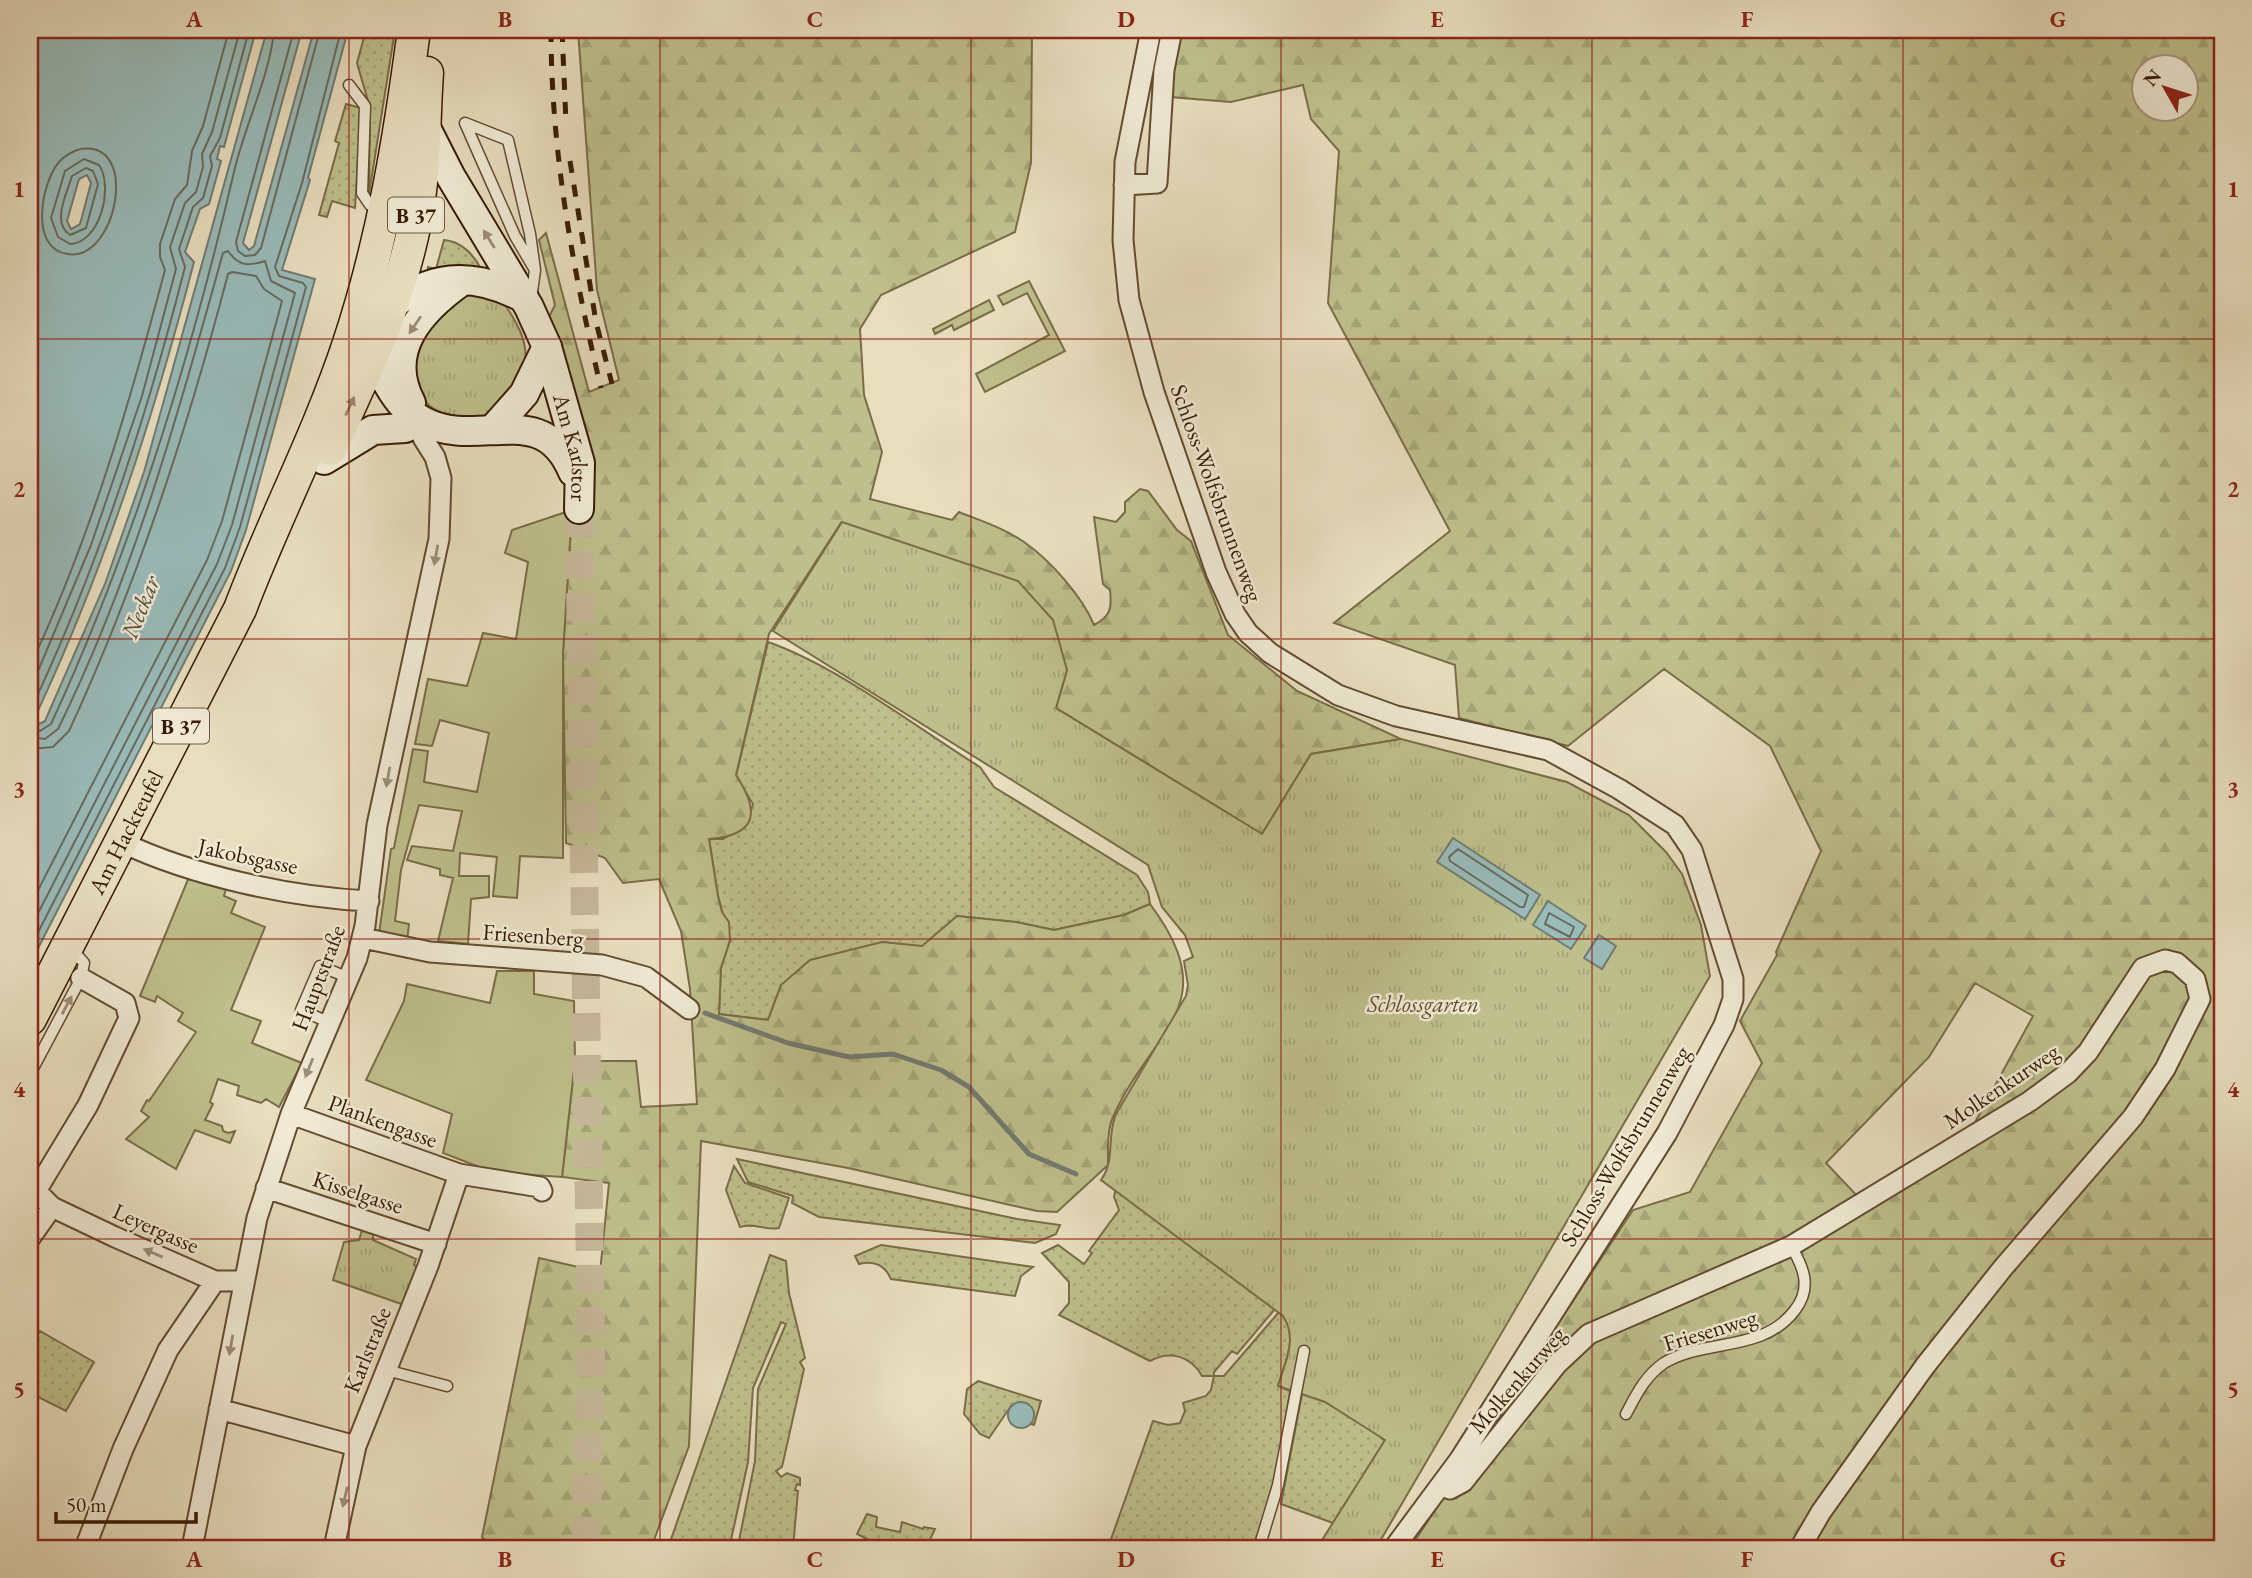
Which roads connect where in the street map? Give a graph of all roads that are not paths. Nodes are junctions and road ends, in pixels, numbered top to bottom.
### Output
1 (414, 30) edge
2 (432, 30) edge
3 (1151, 30) edge
4 (1172, 30) edge
5 (349, 85) dead end
6 (424, 124) junction
7 (1124, 186) junction
8 (385, 211) junction
9 (534, 270) junction
10 (465, 279) junction
11 (526, 302) junction
12 (393, 304) junction
13 (361, 334) junction
14 (547, 347) junction
15 (421, 421) junction
16 (493, 429) junction
17 (324, 460) junction
18 (240, 609) junction
19 (121, 842) junction
20 (369, 901) junction
21 (363, 937) junction
22 (69, 945) junction
23 (81, 978) junction
24 (349, 978) junction
25 (685, 1010) dead end
26 (30, 1019) edge
27 (328, 1022) junction
28 (30, 1074) edge
29 (299, 1116) junction
30 (459, 1174) junction
31 (33, 1188) edge
32 (265, 1188) junction
33 (542, 1191) dead end
34 (52, 1207) junction
35 (30, 1238) edge
36 (436, 1244) junction
37 (1791, 1246) junction
38 (215, 1281) junction
39 (244, 1281) junction
40 (1304, 1351) dead end
41 (385, 1370) junction
42 (447, 1386) dead end
43 (219, 1409) junction
44 (1626, 1415) dead end
45 (356, 1446) junction
46 (1441, 1486) junction
47 (85, 1548) edge
48 (192, 1548) edge
49 (334, 1548) edge
50 (1259, 1548) edge
51 (1394, 1548) edge
52 (1800, 1548) edge

1 - 8 main road, B 37
2 - 6 main road, B 37
3 - 7 street, Schloss-Wolfsbrunnenweg
4 - 7 street
5 - 8 lane
11 -> 6 main road, Am Karlstor
6 - 12 main road, B 37
7 - 46 street, Schloss-Wolfsbrunnenweg
8 - 13 main road, B 37
9 - 9 lane
9 - 11 lane
10 - 11 main road
10 - 12 main road
10 -> 15 main road
11 - 14 main road, Am Karlstor
12 - 13 main road, Am Hackteufel / B 37
13 - 15 main road
17 -> 13 main road, Am Hackteufel / B 37
13 - 18 main road, Am Hackteufel / B 37
14 - 16 main road
14 - 16 main road, Am Karlstor
15 - 16 main road, Am Karlstor
15 - 17 main road
15 -> 20 street, Hauptstraße
17 - 18 main road, Am Hackteufel / B 37
18 - 19 main road, Am Hackteufel / B 37
19 - 20 street, Jakobsgasse
19 - 22 main road, Am Hackteufel / B 37
20 - 21 street, Hauptstraße
21 - 24 street, Hauptstraße
21 - 25 street, Friesenberg
22 - 23 lane
22 - 26 main road, Am Hackteufel / B 37
28 -> 23 lane
23 - 31 street
24 - 27 street, Hauptstraße
24 - 27 lane
27 -> 29 street, Hauptstraße
29 - 30 street, Plankengasse
29 - 32 street, Hauptstraße
30 - 33 street, Plankengasse
30 - 36 street, Karlstraße
31 - 34 street
32 - 36 street, Kisselgasse
32 - 39 street, Hauptstraße
34 - 35 street
38 -> 34 street, Leyergasse
36 - 41 street, Karlstraße
37 - 44 lane, Friesenweg
37 - 46 street, Molkenkurweg
37 - 52 street, Molkenkurweg
38 - 39 street, Leyergasse
38 - 47 street
39 -> 43 street, Hauptstraße
40 - 50 lane
41 - 42 lane
41 - 45 street, Karlstraße
43 - 45 street
43 - 48 street, Hauptstraße
45 -> 49 street, Karlstraße
46 - 51 street, Schloss-Wolfsbrunnenweg

